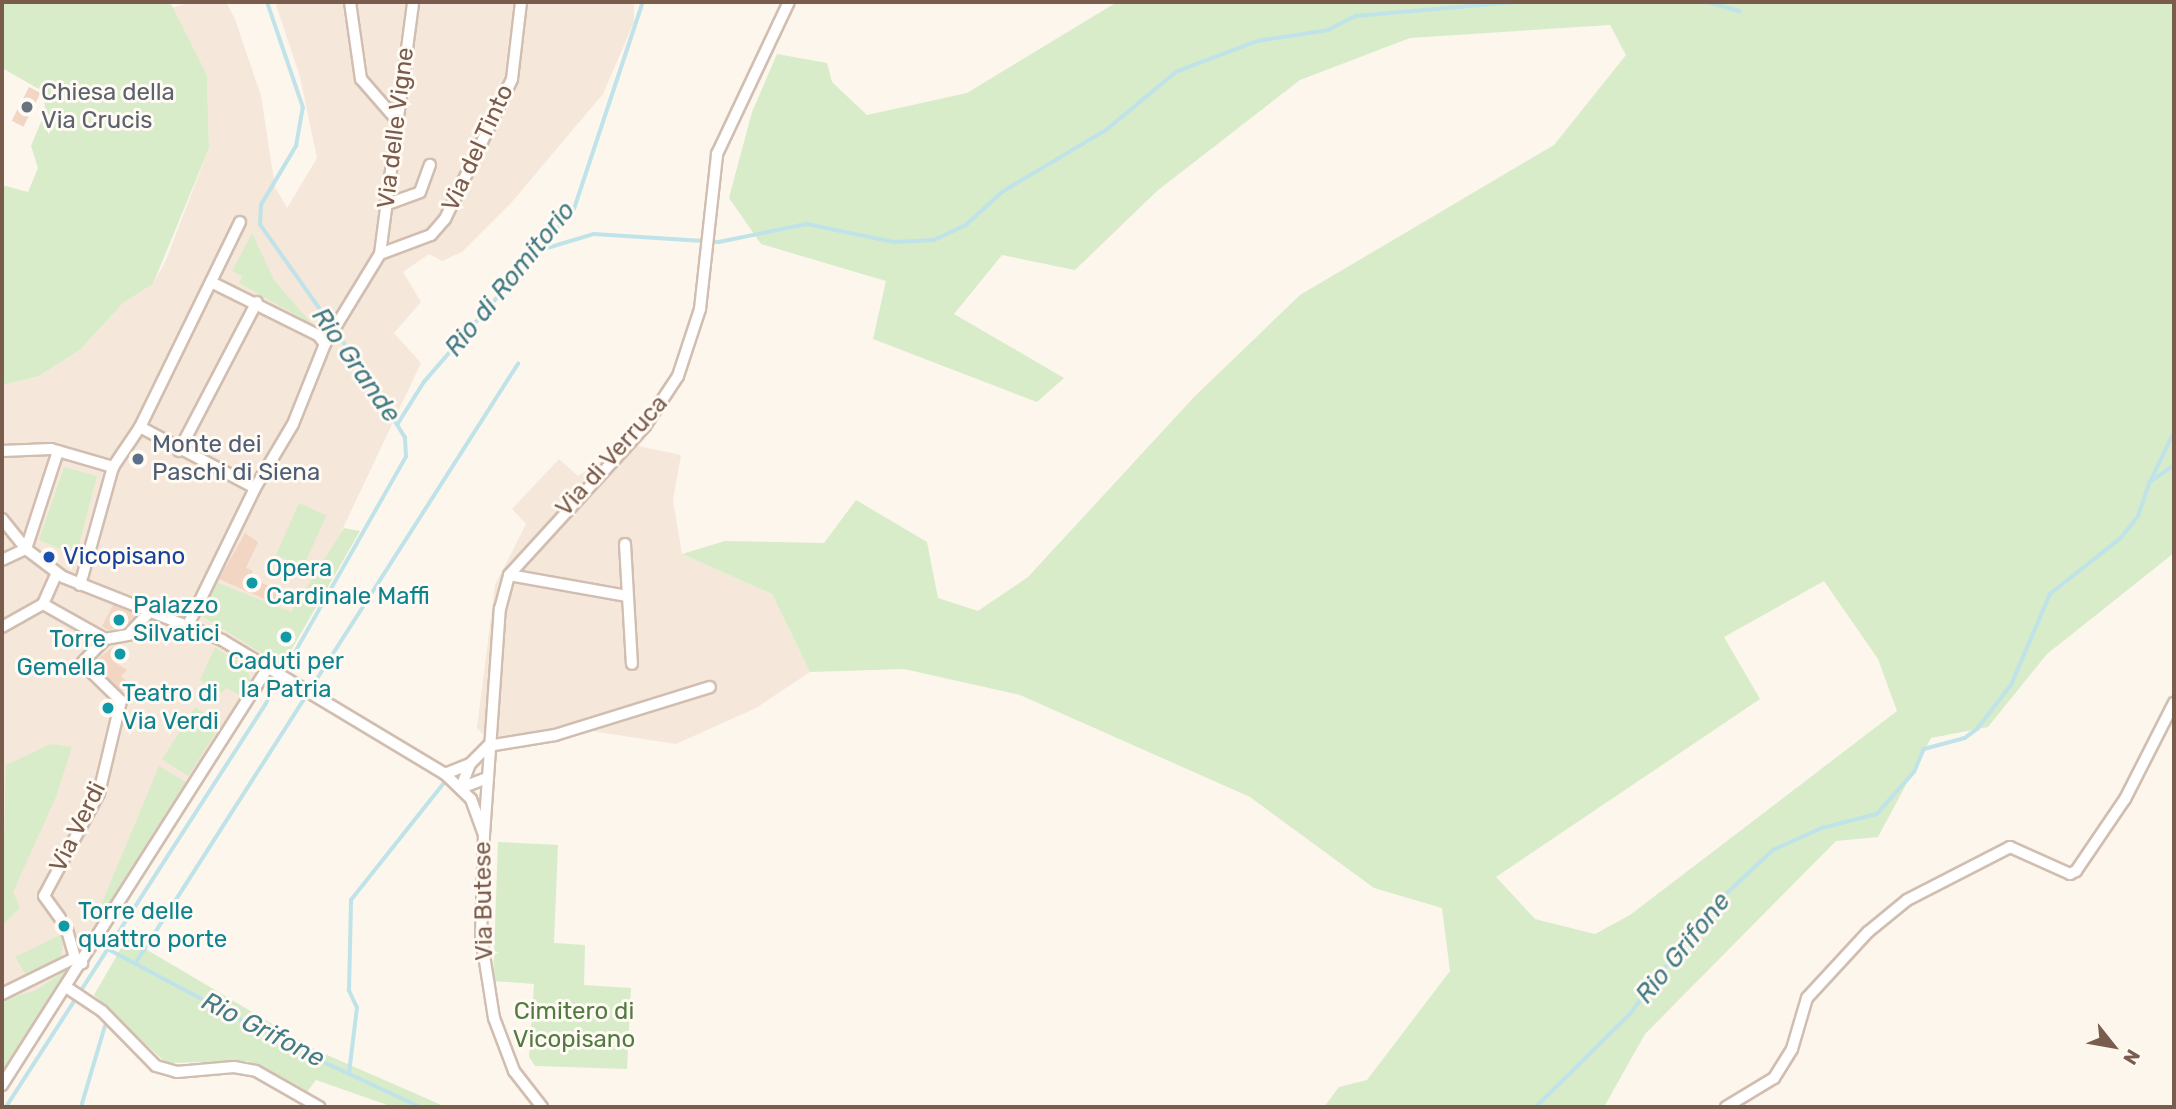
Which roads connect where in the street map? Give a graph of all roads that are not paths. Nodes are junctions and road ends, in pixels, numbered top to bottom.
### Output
1 (350, 2) edge
2 (413, 2) edge
3 (522, 2) edge
4 (789, 2) edge
5 (395, 118) junction
6 (430, 165) dead end
7 (385, 205) junction
8 (240, 222) dead end
9 (380, 254) junction
10 (211, 282) junction
11 (257, 302) junction
12 (327, 342) junction
13 (140, 428) junction
14 (2, 451) edge
15 (58, 451) junction
16 (179, 451) junction
17 (113, 467) junction
18 (255, 488) junction
19 (2, 519) edge
20 (625, 544) dead end
21 (26, 549) junction
22 (2, 559) edge
23 (57, 573) junction
24 (509, 575) junction
25 (80, 585) junction
26 (627, 596) junction
27 (43, 604) junction
28 (150, 610) junction
29 (189, 623) junction
30 (2, 627) edge
31 (105, 639) junction
32 (632, 664) dead end
33 (268, 667) junction
34 (710, 687) dead end
35 (2174, 703) edge
36 (488, 746) junction
37 (470, 764) junction
38 (445, 774) junction
39 (484, 779) junction
40 (461, 788) junction
41 (484, 835) junction
42 (60, 918) dead end
43 (67, 930) dead end
44 (78, 960) junction
45 (71, 990) junction
46 (2, 994) edge
47 (2, 1085) edge
48 (319, 1107) edge
49 (542, 1107) edge
50 (1726, 1107) edge

1 - 5 street
2 - 5 street, Via delle Vigne
3 - 9 street, Via del Tinto
4 - 24 street, Via di Verruca
5 - 7 street, Via delle Vigne
6 - 7 street
7 - 9 street, Via delle Vigne
8 - 10 street
9 - 12 street
10 - 11 street
10 - 13 street
11 - 12 street
11 - 16 street
12 - 18 street
13 - 16 street
13 - 17 street
14 - 15 street
15 - 17 street
15 - 21 street
16 - 18 street
17 - 25 street
18 - 29 street
19 - 21 street, Via Butese
20 - 26 street
21 - 22 street
21 - 23 street, Via Butese
23 - 25 street, Via Butese
23 - 27 street
24 - 26 street
24 - 36 street, Via di Verruca
25 - 28 street, Via Butese
26 - 32 street
27 - 30 street
27 - 31 street
28 - 29 street, Via Butese
28 - 31 street
29 - 33 street, Via Butese
31 - 42 street, Via Verdi
33 - 38 street, Via Butese
33 - 44 street
34 - 36 street
35 - 50 street
36 - 37 street
36 - 39 street, Via di Verruca
37 - 38 street
37 - 40 street
38 - 40 street, Via Butese
39 - 40 street
39 - 41 street, Via di Verruca
40 - 41 street, Via Butese
41 - 49 street, Via Butese
43 - 44 street
44 - 45 street
44 - 46 street
45 - 47 street
45 - 48 street

